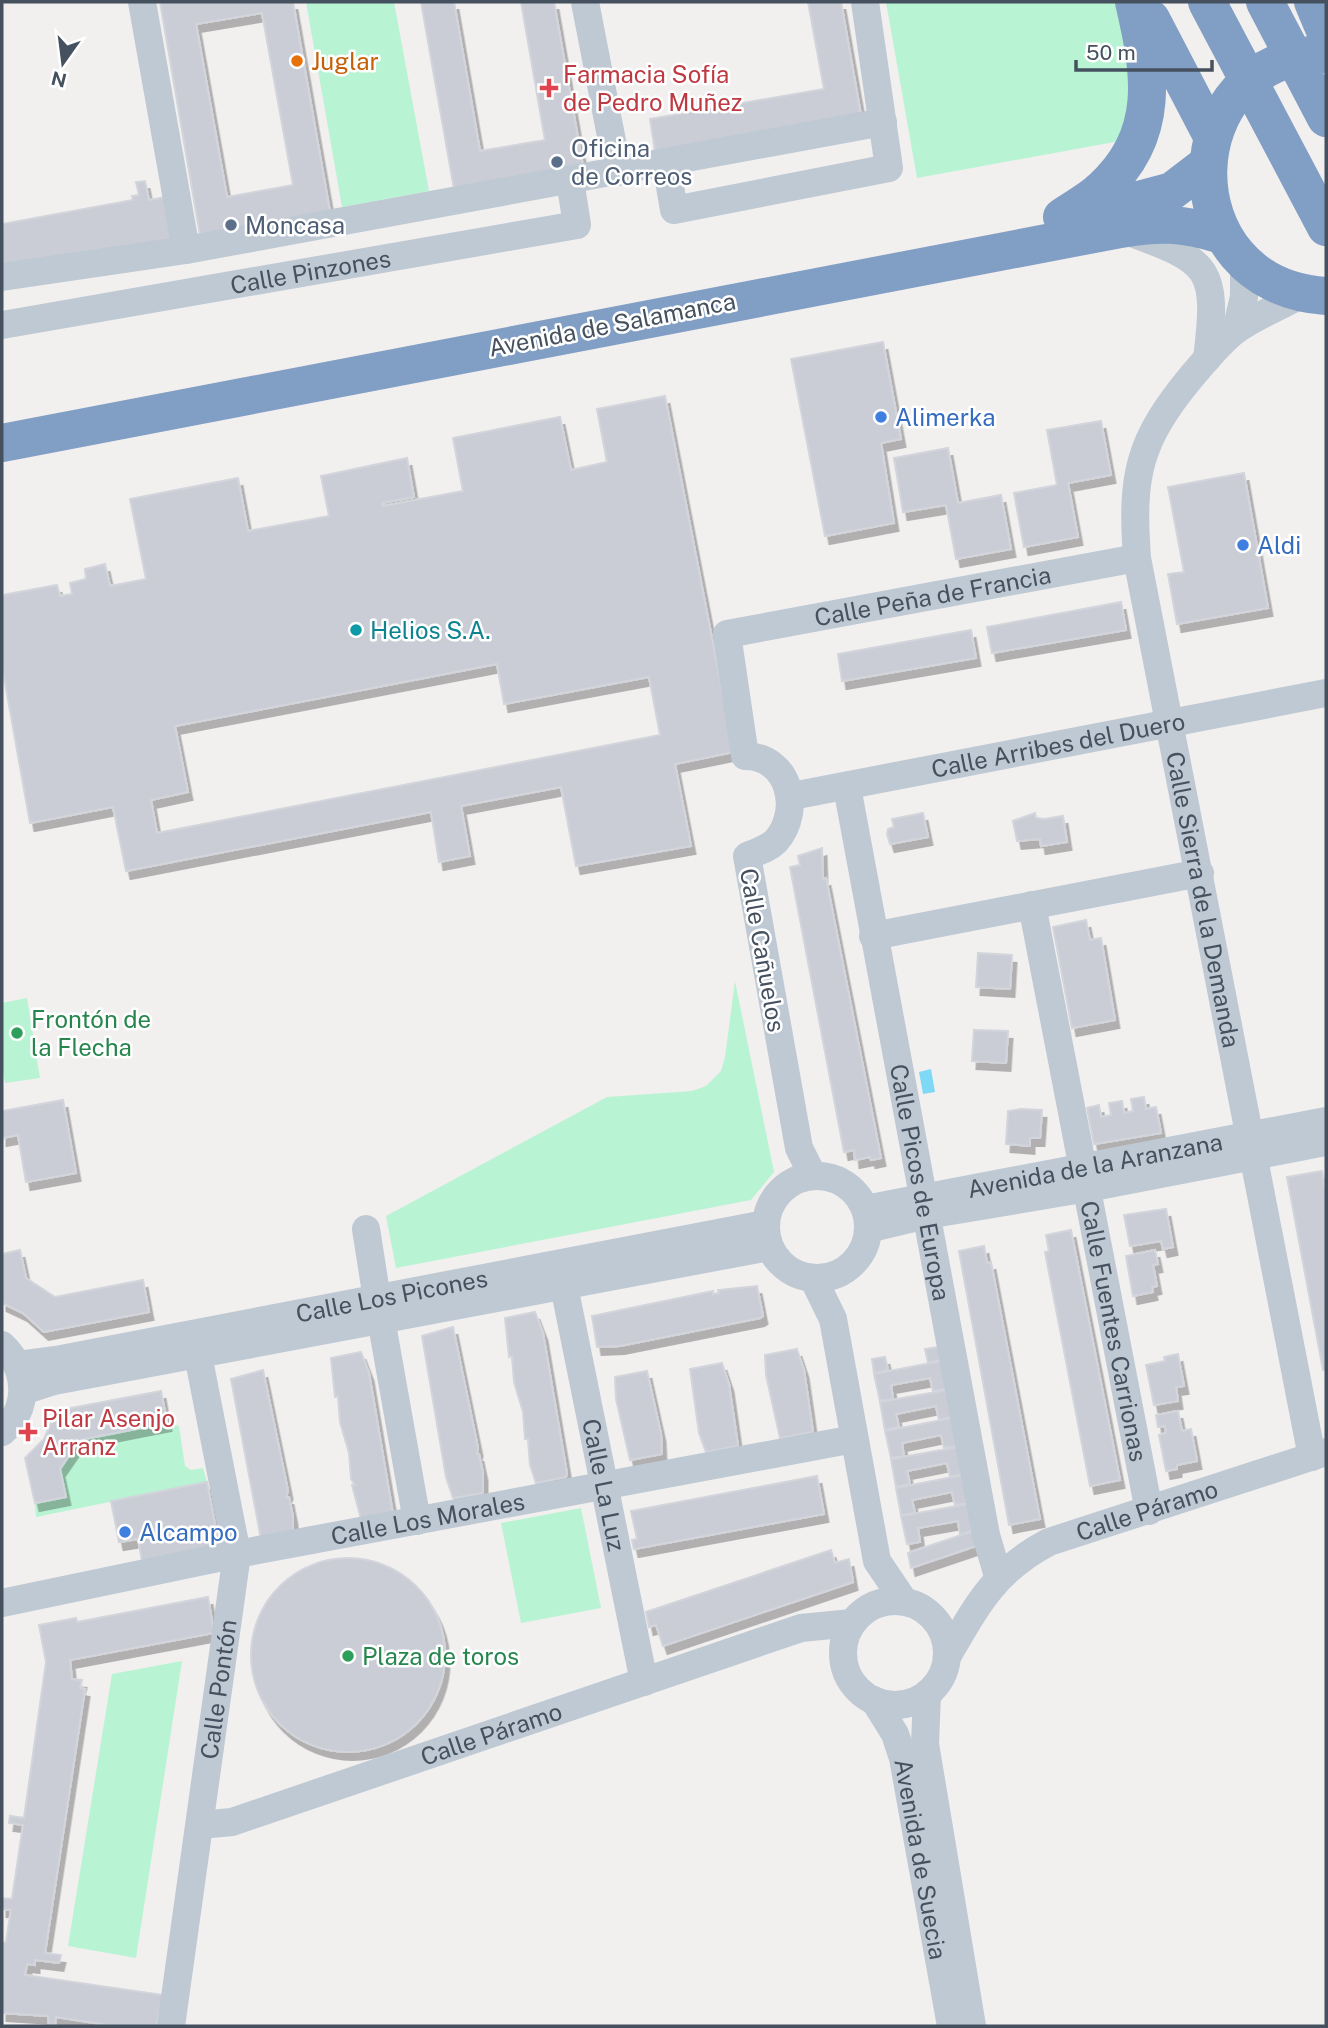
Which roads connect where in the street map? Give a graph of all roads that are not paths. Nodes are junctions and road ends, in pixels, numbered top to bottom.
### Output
1 (142, 2) edge
2 (585, 2) edge
3 (865, 2) edge
4 (1134, 2) edge
5 (1142, 2) edge
6 (1207, 2) edge
7 (1313, 2) edge
8 (1272, 17) edge
9 (1326, 33) edge
10 (1326, 54) edge
11 (1326, 118) edge
12 (884, 122) junction
13 (1209, 150) junction
14 (666, 163) junction
15 (618, 172) junction
16 (570, 180) junction
17 (1062, 217) junction
18 (1326, 227) edge
19 (1120, 229) junction
20 (1233, 249) junction
21 (186, 250) junction
22 (2, 277) edge
23 (1314, 295) edge
24 (2, 325) edge
25 (1236, 330) junction
26 (1207, 359) junction
27 (2, 419) edge
28 (2, 443) edge
29 (1137, 558) junction
30 (1326, 692) edge
31 (1171, 723) junction
32 (846, 787) junction
33 (792, 796) junction
34 (1200, 873) junction
35 (1032, 905) junction
36 (873, 936) junction
37 (1326, 1121) edge
38 (1326, 1142) edge
39 (1252, 1145) junction
40 (1085, 1177) junction
41 (803, 1178) junction
42 (925, 1206) junction
43 (866, 1219) junction
44 (366, 1229) dead end
45 (767, 1235) junction
46 (824, 1276) junction
47 (564, 1286) junction
48 (379, 1309) junction
49 (198, 1355) junction
50 (14, 1367) edge
51 (2, 1432) edge
52 (854, 1439) junction
53 (1319, 1454) edge
54 (604, 1485) junction
55 (1149, 1511) junction
56 (416, 1521) junction
57 (237, 1554) junction
58 (877, 1561) junction
59 (991, 1585) junction
60 (2, 1603) edge
61 (914, 1605) junction
62 (859, 1616) junction
63 (780, 1635) junction
64 (948, 1655) junction
65 (844, 1662) junction
66 (643, 1682) junction
67 (927, 1694) junction
68 (874, 1700) junction
69 (200, 1825) junction
70 (171, 2026) edge
71 (951, 2026) edge
72 (972, 2026) edge

1 - 21 street
2 - 15 street
3 - 12 street
4 - 17 highway
5 - 13 highway
6 - 18 highway
7 - 9 highway
8 - 11 highway
10 - 13 highway
12 - 14 street
12 - 14 street
13 - 17 highway, Avenida de Salamanca
13 - 20 highway
14 - 15 street
15 - 16 street
16 - 21 street
16 - 24 street, Calle Pinzones
17 - 27 highway, Avenida de Salamanca
19 - 20 highway, Avenida de Salamanca
19 - 26 street
19 - 28 highway, Avenida de Salamanca
20 - 23 highway, Avenida de Salamanca
20 - 25 street
21 - 22 street
23 - 25 street, Calle Sierra de la Demanda
25 - 26 street, Calle Sierra de la Demanda
26 - 29 street, Calle Sierra de la Demanda
29 - 31 street, Calle Sierra de la Demanda
29 - 33 street, Calle Peña de Francia
30 - 31 street, Calle Arribes del Duero
31 - 32 street, Calle Arribes del Duero
31 - 34 street, Calle Sierra de la Demanda
32 - 33 street, Calle Arribes del Duero
32 - 36 street, Calle Picos de Europa
33 - 41 street, Calle Cañuelos
34 - 35 street
34 - 39 street, Calle Sierra de la Demanda
35 - 36 street
35 - 40 street, Calle Fuentes Carrionas
36 - 42 street, Calle Picos de Europa
37 - 39 street, Avenida de la Aranzana
38 - 39 street, Avenida de la Aranzana
39 - 40 street, Avenida de la Aranzana
39 - 53 street, Calle Sierra de la Demanda
40 - 42 street, Avenida de la Aranzana
40 - 55 street, Calle Fuentes Carrionas
41 - 43 street
41 - 45 street
42 - 43 street, Avenida de la Aranzana
42 - 59 street, Calle Picos de Europa
43 - 46 street
44 - 48 street
45 - 46 street
45 - 47 street, Calle Los Picones
45 - 48 street, Calle Los Picones
46 - 52 street
47 - 48 street, Calle Los Picones
47 - 54 street, Calle La Luz
48 - 49 street, Calle Los Picones
48 - 50 street, Calle Los Picones
48 - 56 street
49 - 50 street, Calle Los Picones
49 - 57 street, Calle Pontón
50 - 51 street
52 - 54 street, Calle Los Morales
52 - 58 street
53 - 55 street, Calle Páramo
54 - 56 street, Calle Los Morales
54 - 66 street, Calle La Luz
55 - 59 street, Calle Páramo
56 - 57 street, Calle Los Morales
57 - 60 street, Calle Los Morales
57 - 69 street, Calle Pontón
58 - 61 street
58 - 62 street
59 - 61 street, Calle Páramo
59 - 64 street, Calle Páramo
61 - 62 street
61 - 64 street
62 - 63 street, Calle Páramo
62 - 65 street
63 - 65 street
63 - 66 street, Calle Páramo
64 - 67 street
65 - 68 street
66 - 69 street, Calle Páramo
67 - 68 street
67 - 72 street, Avenida de Suecia
68 - 71 street, Avenida de Suecia
69 - 70 street, Calle Pontón

